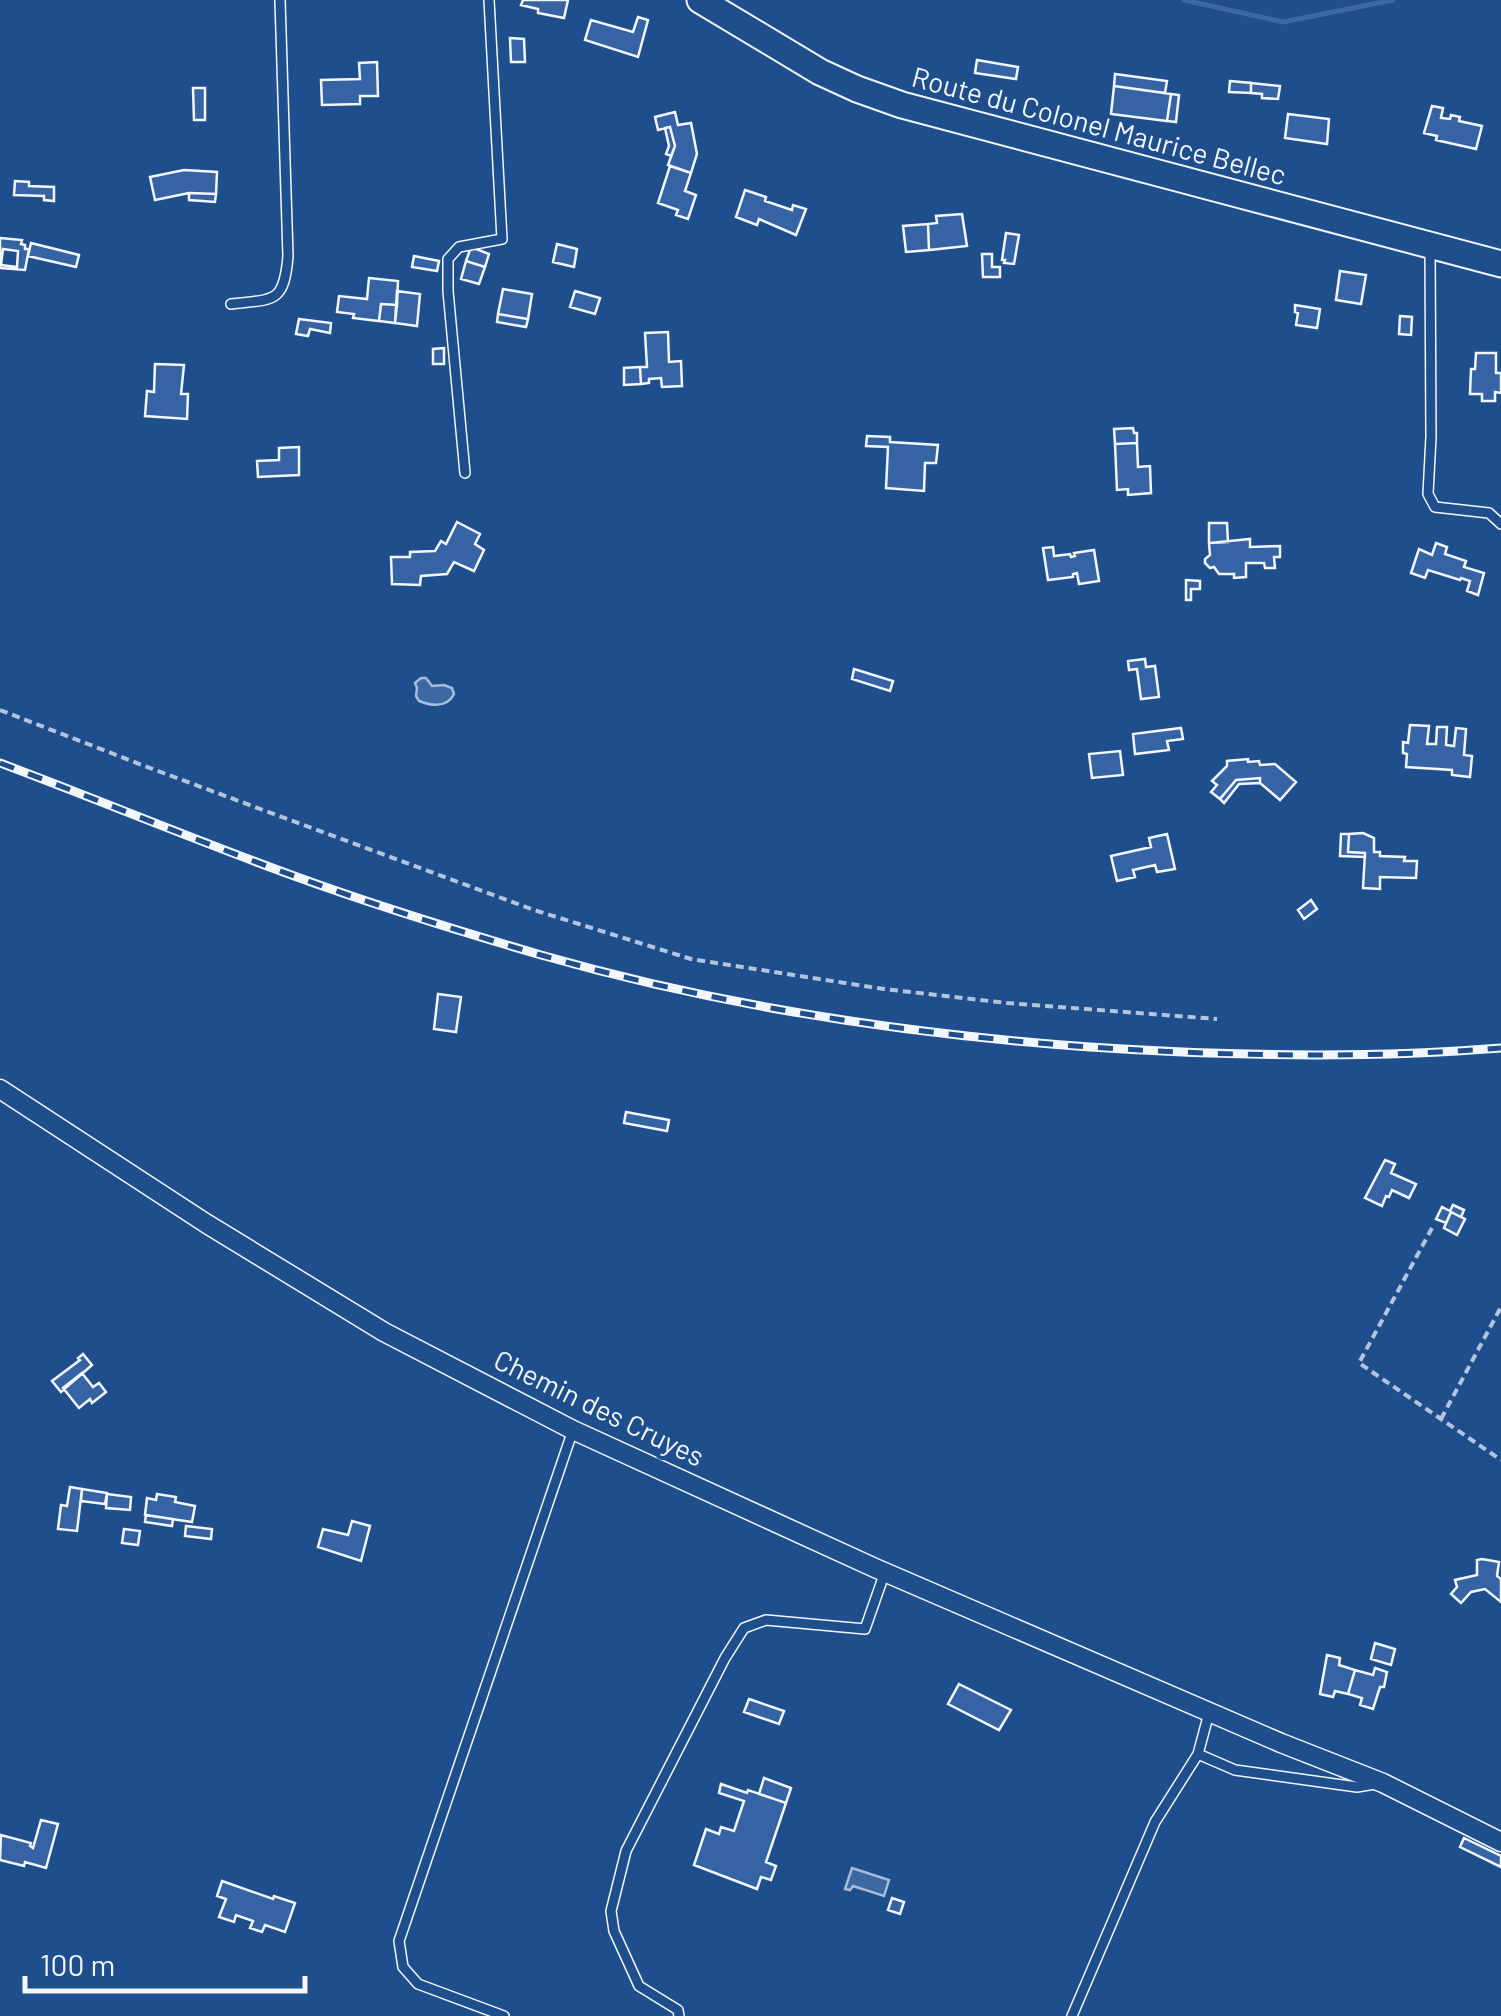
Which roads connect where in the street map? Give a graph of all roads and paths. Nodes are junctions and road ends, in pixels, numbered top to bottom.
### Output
1 (280, 0) edge
2 (489, 0) edge
3 (700, 0) edge
4 (1430, 246) junction
5 (1501, 264) edge
6 (231, 304) dead end
7 (465, 473) dead end
8 (1501, 524) edge
9 (0, 710) edge
10 (1217, 1018) dead end
11 (0, 1089) edge
12 (1432, 1228) dead end
13 (1501, 1308) edge
14 (1441, 1420) junction
15 (573, 1430) junction
16 (1501, 1460) edge
17 (885, 1572) junction
18 (1209, 1712) junction
19 (1198, 1754) junction
20 (1383, 1783) junction
21 (1501, 1842) edge
22 (504, 2016) edge
23 (679, 2016) edge
24 (1072, 2016) edge

1 - 6 lane
2 - 7 lane
3 - 4 main road, Route du Colonel Maurice Bellec
4 - 5 main road, Route du Colonel Maurice Bellec
4 - 8 lane
9 - 10 path
11 - 15 street, Chemin des Cruyes
12 - 14 path
13 - 14 path
14 - 16 path
15 - 17 street, Chemin des Cruyes
15 - 22 lane
17 - 18 street, Chemin des Cruyes
17 - 23 lane
18 - 19 lane
18 - 20 street, Chemin des Cruyes
19 - 20 lane, Chemin des Cruyes
19 - 24 lane
20 - 21 street, Chemin des Cruyes

